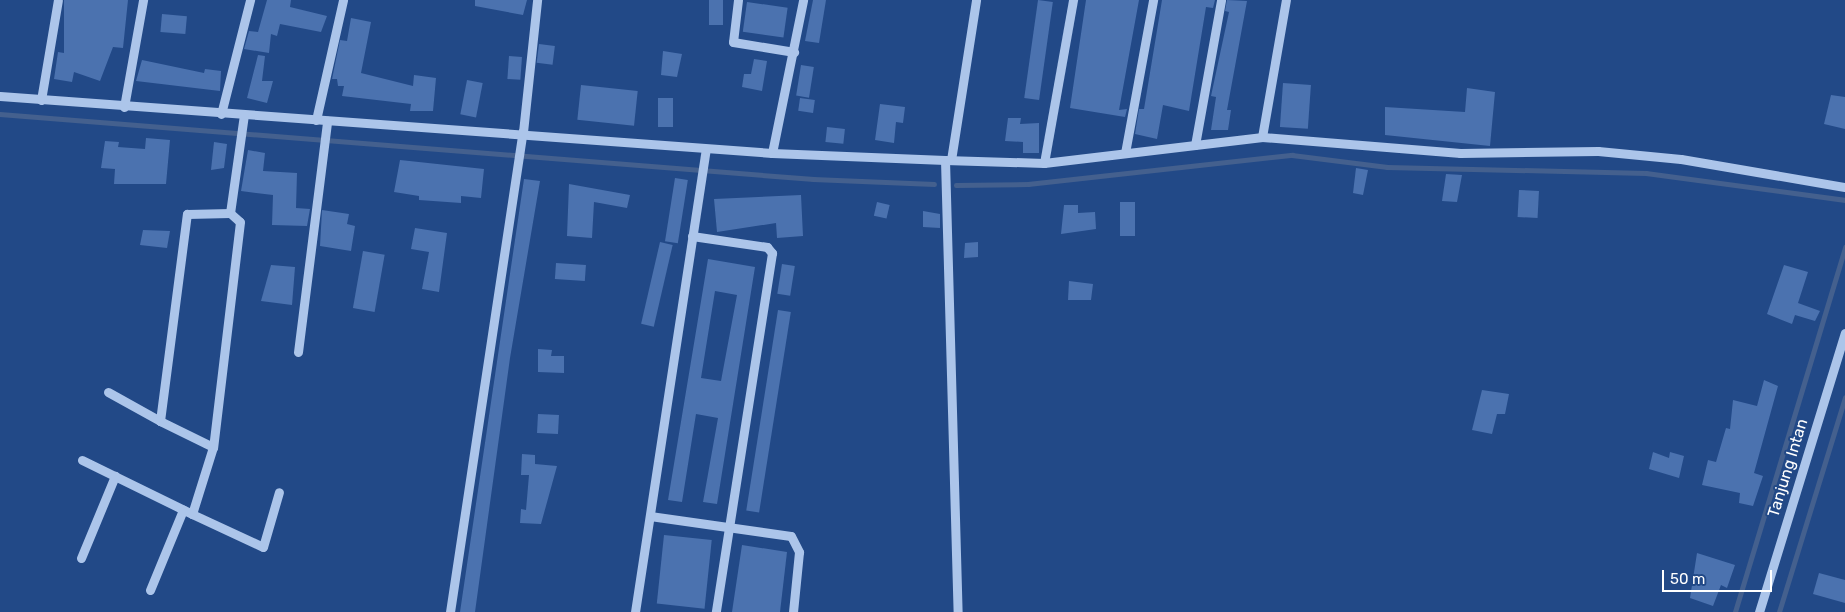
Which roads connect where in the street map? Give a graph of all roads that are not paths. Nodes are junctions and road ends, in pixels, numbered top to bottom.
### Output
1 (58, 0) edge
2 (143, 0) edge
3 (250, 0) edge
4 (343, 0) edge
5 (537, 0) edge
6 (738, 0) edge
7 (803, 0) edge
8 (976, 0) edge
9 (1073, 0) edge
10 (1153, 0) edge
11 (1221, 0) edge
12 (1286, 0) edge
13 (794, 52) junction
14 (0, 96) edge
15 (41, 100) junction
16 (124, 107) junction
17 (221, 114) junction
18 (243, 120) junction
19 (316, 120) junction
20 (327, 126) junction
21 (522, 137) junction
22 (1262, 137) junction
23 (1195, 145) junction
24 (705, 153) junction
25 (772, 153) junction
26 (1126, 154) junction
27 (948, 160) junction
28 (1044, 162) junction
29 (1845, 187) edge
30 (230, 214) junction
31 (692, 236) junction
32 (1845, 333) edge
33 (298, 352) dead end
34 (108, 392) dead end
35 (160, 421) junction
36 (212, 447) junction
37 (82, 460) dead end
38 (115, 476) junction
39 (279, 492) dead end
40 (188, 512) junction
41 (650, 516) junction
42 (728, 527) junction
43 (81, 558) dead end
44 (150, 590) dead end
45 (450, 612) edge
46 (635, 612) edge
47 (716, 612) edge
48 (793, 612) edge
49 (958, 612) edge
50 (1759, 612) edge

1 - 15 street
2 - 16 street
3 - 17 street
4 - 19 street
5 - 21 street
6 - 13 street
7 - 13 street
8 - 27 street
9 - 28 street
10 - 26 street
11 - 23 street
12 - 22 street
13 - 25 street
14 - 15 street
15 - 16 street
16 - 17 street
17 - 18 street
18 - 19 street
18 - 30 street
19 - 20 street
20 - 21 street
20 - 33 street
21 - 24 street
21 - 45 street
22 - 23 street
22 - 29 street
23 - 26 street
24 - 25 street
24 - 31 street
25 - 27 street
26 - 28 street
27 - 28 street
27 - 49 street
30 - 35 street
30 - 36 street
31 - 41 street
31 - 42 street
32 - 50 street, Tanjung Intan
34 - 35 street
35 - 36 street
36 - 40 street
37 - 38 street
38 - 40 street
38 - 43 street
39 - 40 street
40 - 44 street
41 - 42 street
41 - 46 street
42 - 47 street
42 - 48 street

